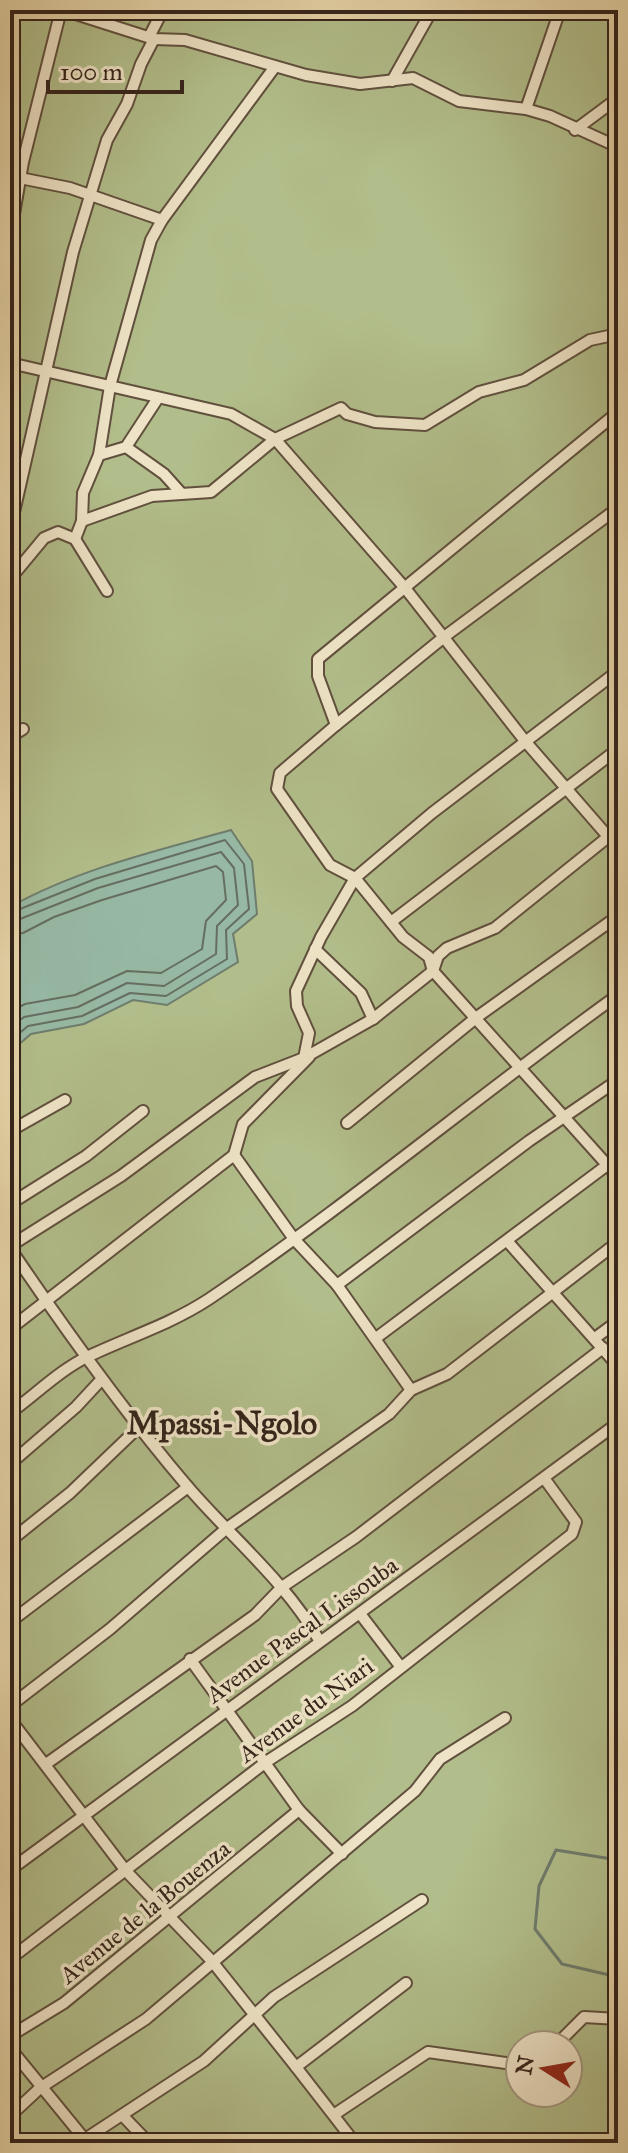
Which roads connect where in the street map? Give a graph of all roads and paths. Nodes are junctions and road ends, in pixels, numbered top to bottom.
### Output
1 (62, 10) edge
2 (163, 10) edge
3 (432, 10) edge
4 (560, 10) edge
5 (101, 15) edge
6 (152, 38) junction
7 (274, 68) junction
8 (392, 81) junction
9 (618, 98) edge
10 (526, 109) junction
11 (575, 130) junction
12 (618, 147) edge
13 (10, 176) edge
14 (23, 176) junction
15 (93, 196) junction
16 (162, 220) junction
17 (10, 237) edge
18 (618, 334) edge
19 (10, 363) edge
20 (47, 372) junction
21 (110, 386) junction
22 (158, 398) junction
23 (618, 412) edge
24 (275, 439) junction
25 (126, 447) junction
26 (99, 455) junction
27 (181, 493) junction
28 (618, 508) edge
29 (82, 521) junction
30 (10, 530) edge
31 (75, 539) junction
32 (10, 579) edge
33 (405, 588) junction
34 (107, 591) dead end
35 (444, 637) junction
36 (618, 671) edge
37 (336, 725) junction
38 (23, 729) dead end
39 (10, 737) edge
40 (525, 741) junction
41 (618, 749) edge
42 (566, 787) junction
43 (618, 829) edge
44 (608, 837) junction
45 (618, 848) edge
46 (355, 878) junction
47 (618, 916) edge
48 (391, 922) junction
49 (315, 949) junction
50 (433, 971) junction
51 (618, 995) edge
52 (477, 1017) junction
53 (373, 1019) junction
54 (317, 1049) junction
55 (304, 1058) junction
56 (516, 1068) junction
57 (618, 1080) edge
58 (65, 1100) dead end
59 (143, 1111) dead end
60 (567, 1117) junction
61 (347, 1123) dead end
62 (10, 1131) edge
63 (234, 1155) junction
64 (618, 1157) edge
65 (607, 1165) junction
66 (618, 1177) edge
67 (10, 1204) edge
68 (294, 1239) junction
69 (508, 1242) junction
70 (618, 1242) edge
71 (10, 1247) edge
72 (337, 1285) junction
73 (554, 1291) junction
74 (45, 1300) junction
75 (618, 1321) edge
76 (10, 1329) edge
77 (376, 1338) junction
78 (595, 1338) junction
79 (603, 1348) junction
80 (86, 1357) junction
81 (618, 1366) edge
82 (101, 1380) junction
83 (411, 1390) junction
84 (10, 1413) edge
85 (618, 1423) edge
86 (141, 1425) junction
87 (10, 1464) edge
88 (544, 1478) junction
89 (188, 1487) junction
90 (227, 1528) junction
91 (10, 1541) edge
92 (282, 1587) junction
93 (361, 1615) junction
94 (10, 1622) edge
95 (319, 1640) junction
96 (190, 1659) junction
97 (400, 1666) junction
98 (10, 1706) edge
99 (227, 1709) junction
100 (505, 1718) dead end
101 (10, 1719) edge
102 (266, 1762) junction
103 (46, 1764) junction
104 (299, 1810) junction
105 (83, 1813) junction
106 (342, 1854) junction
107 (10, 1870) edge
108 (126, 1871) junction
109 (422, 1900) dead end
110 (170, 1917) junction
111 (10, 1959) edge
112 (211, 1960) junction
113 (406, 1983) dead end
114 (255, 2013) junction
115 (618, 2019) edge
116 (572, 2029) edge
117 (10, 2036) edge
118 (10, 2048) edge
119 (504, 2063) edge
120 (296, 2067) junction
121 (40, 2088) junction
122 (335, 2114) junction
123 (10, 2116) edge
124 (123, 2116) junction
125 (83, 2142) edge
126 (149, 2143) edge
127 (355, 2143) edge

1 - 5 street
1 - 14 street
2 - 6 street
3 - 8 street
4 - 10 street
5 - 6 street
6 - 7 street
6 - 15 street
7 - 8 street
7 - 16 street
8 - 10 street
9 - 11 street
10 - 11 street
11 - 12 street
13 - 14 street
14 - 15 street
14 - 17 street
15 - 16 street
15 - 20 street
16 - 21 street
18 - 24 street
19 - 20 street
20 - 21 street
20 - 30 street
21 - 22 street
21 - 26 street
22 - 24 street
22 - 25 street
23 - 33 street
24 - 27 street
24 - 33 street
25 - 26 street
25 - 27 street
26 - 29 street
27 - 29 street
28 - 35 street
29 - 31 street
31 - 32 street
31 - 34 street
33 - 35 street
33 - 37 street
35 - 37 street
35 - 40 street
36 - 40 street
37 - 46 street
38 - 39 street
40 - 42 street
40 - 46 street
41 - 42 street
42 - 44 street
42 - 48 street
43 - 44 street
44 - 45 street
44 - 50 street
46 - 48 street
46 - 49 street
47 - 52 street
48 - 50 street
49 - 53 street
49 - 55 street
50 - 52 street
50 - 53 street
51 - 56 street
52 - 56 street
52 - 61 street
53 - 54 street
54 - 55 street
54 - 63 street
55 - 71 street
56 - 60 street
56 - 68 street
57 - 60 street
58 - 62 street
59 - 67 street
60 - 65 street
60 - 72 street
63 - 68 street
63 - 74 street
64 - 65 street
65 - 66 street
65 - 69 street
68 - 72 street
68 - 80 street
69 - 73 street
69 - 77 street
70 - 73 street
71 - 74 street
72 - 77 street
73 - 78 street
73 - 83 street
74 - 76 street
74 - 80 street
75 - 78 street
77 - 83 street
78 - 79 street
79 - 81 street
79 - 92 street
80 - 82 street
80 - 84 street
82 - 86 street
82 - 87 street
83 - 90 street
85 - 88 street, Avenue Pascal Lissouba
86 - 89 street
86 - 91 street
88 - 93 street, Avenue Pascal Lissouba
88 - 97 street, Avenue du Niari
89 - 90 street
89 - 94 street
90 - 92 street
90 - 98 street
92 - 95 street
92 - 96 street
93 - 95 street, Avenue Pascal Lissouba
93 - 97 street
95 - 99 street, Avenue Pascal Lissouba
96 - 99 street
96 - 103 street
97 - 102 street, Avenue du Niari
99 - 102 street
99 - 105 street, Avenue Pascal Lissouba
100 - 106 street
101 - 103 street
102 - 104 street
102 - 108 street, Avenue du Niari
103 - 105 street
104 - 106 street
104 - 110 street, Avenue de la Bouenza
105 - 107 street, Avenue Pascal Lissouba
105 - 108 street
106 - 112 street
108 - 110 street
108 - 111 street, Avenue du Niari
109 - 114 street
110 - 112 street
110 - 117 street, Avenue de la Bouenza
112 - 114 street
112 - 121 street
113 - 120 street
114 - 120 street
114 - 124 street
115 - 116 street
118 - 121 street
119 - 122 street
120 - 122 street
121 - 123 street
121 - 125 street
122 - 127 street
124 - 125 street
124 - 126 street

